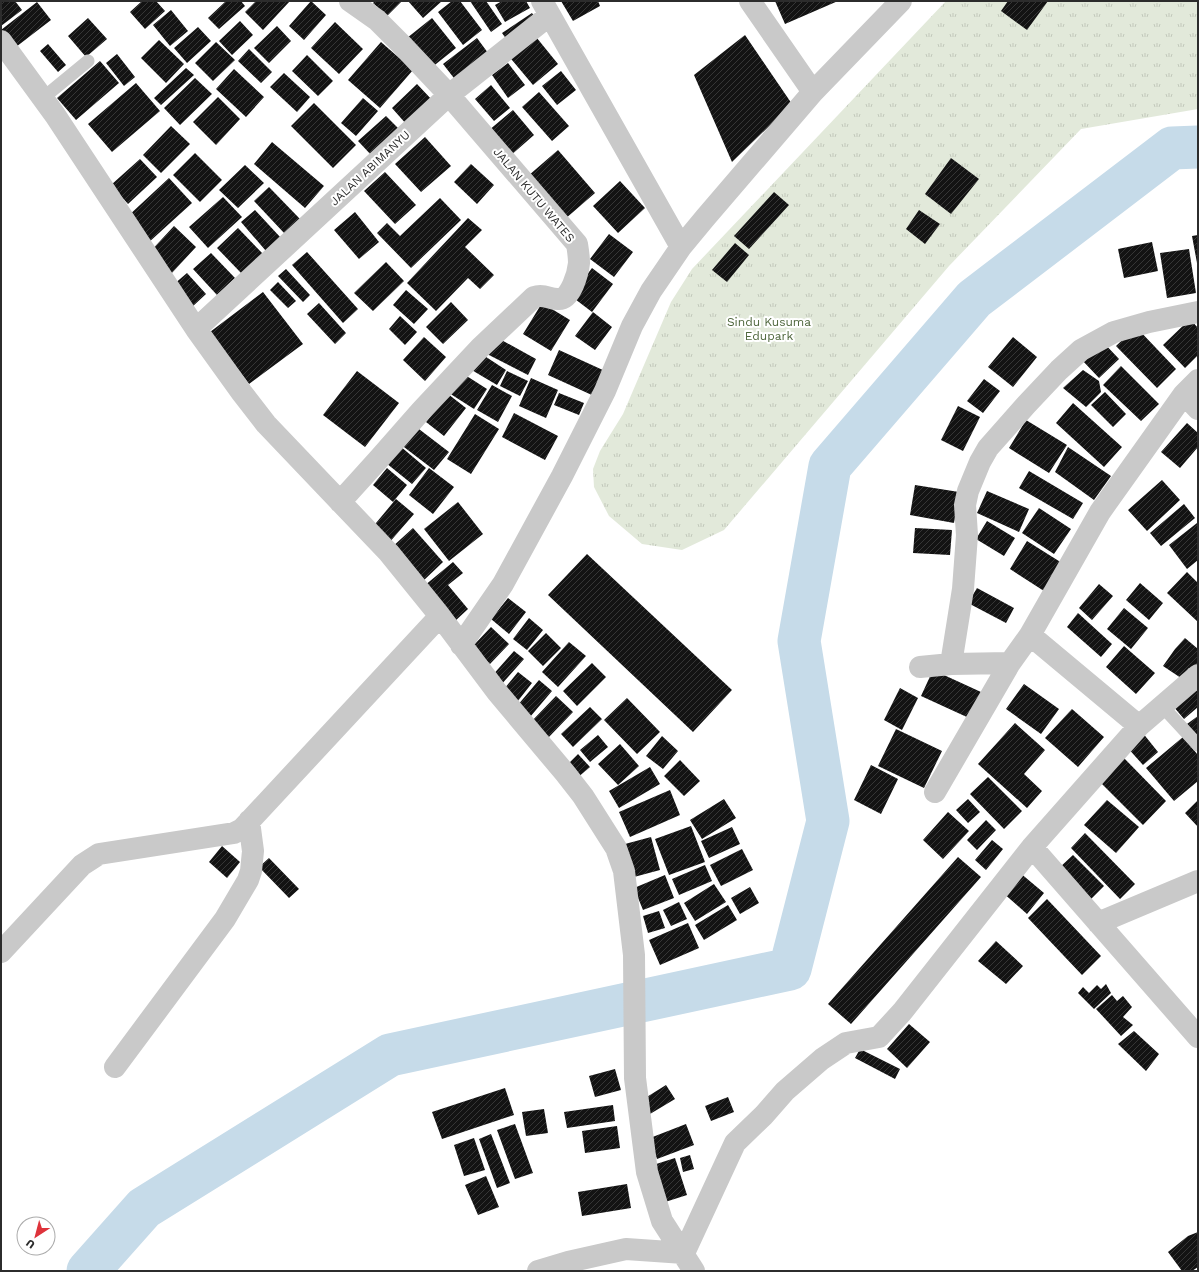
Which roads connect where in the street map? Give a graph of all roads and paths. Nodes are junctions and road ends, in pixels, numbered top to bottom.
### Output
1 (350, 1) edge
2 (750, 1) edge
3 (901, 1) edge
4 (546, 8) edge
5 (1, 42) edge
6 (88, 61) dead end
7 (813, 92) junction
8 (449, 95) junction
9 (43, 98) junction
10 (681, 247) junction
11 (1198, 312) edge
12 (196, 329) junction
13 (1193, 395) edge
14 (340, 502) junction
15 (440, 616) junction
16 (1030, 635) junction
17 (461, 645) junction
18 (1010, 663) junction
19 (951, 664) junction
20 (920, 667) dead end
21 (1198, 675) edge
22 (1162, 706) junction
23 (1139, 726) junction
24 (1198, 745) edge
25 (935, 792) dead end
26 (249, 822) junction
27 (1032, 847) junction
28 (1198, 881) edge
29 (1098, 923) junction
30 (1, 952) edge
31 (1198, 1037) edge
32 (115, 1067) dead end
33 (689, 1262) edge
34 (538, 1271) edge

1 - 8 street, JALAN KUTU WATES
2 - 7 street
3 - 7 street
4 - 8 street, JALAN ABIMANYU
4 - 10 street
5 - 9 street
6 - 9 lane
7 - 10 street
8 - 12 street, JALAN ABIMANYU
8 - 14 street, JALAN KUTU WATES
9 - 12 street
10 - 17 street
11 - 19 street
12 - 14 street
13 - 16 street
14 - 15 street
15 - 17 street
15 - 26 street
16 - 18 street
16 - 23 street
17 - 33 street
18 - 19 street
18 - 25 street
19 - 20 street
21 - 22 street
22 - 23 street
22 - 24 lane
23 - 27 street
26 - 30 street
26 - 32 street
27 - 29 street
27 - 33 street
28 - 29 street
29 - 31 street
33 - 34 street

